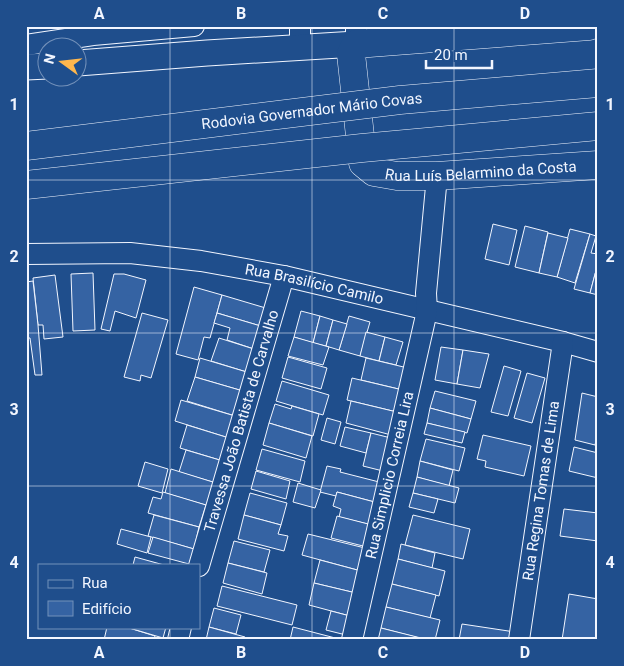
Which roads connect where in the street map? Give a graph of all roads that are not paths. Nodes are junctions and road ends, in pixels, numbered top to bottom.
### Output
1 (194, 26) edge
2 (589, 26) edge
3 (356, 35) edge
4 (300, 37) edge
5 (26, 45) edge
6 (88, 62) edge
7 (598, 84) edge
8 (598, 126) edge
9 (26, 146) edge
10 (598, 166) edge
11 (437, 176) junction
12 (26, 185) edge
13 (26, 254) edge
14 (284, 276) junction
15 (427, 311) junction
16 (563, 342) junction
17 (598, 352) edge
18 (200, 564) edge
19 (352, 640) edge
20 (519, 640) edge

1 - 5 street
2 - 3 main road
3 - 4 street
3 - 11 main road, Rua Luís Belarmino da Costa
4 - 6 street
7 - 9 main road, Rodovia Governador Mário Covas, bridge
8 - 12 main road, bridge
10 - 11 main road, Rua Luís Belarmino da Costa
11 - 15 street, Rua Simplicio Correia Lira
13 - 14 street, Rua Brasilício Camilo
14 - 15 street, Rua Brasilício Camilo
14 - 18 street, Travessa João Batista de Carvalho
15 - 16 street, Rua Brasilício Camilo
15 - 19 street, Rua Simplicio Correia Lira
16 - 17 street, Rua Brasilício Camilo
16 - 20 street, Rua Regina Tomas de Lima

